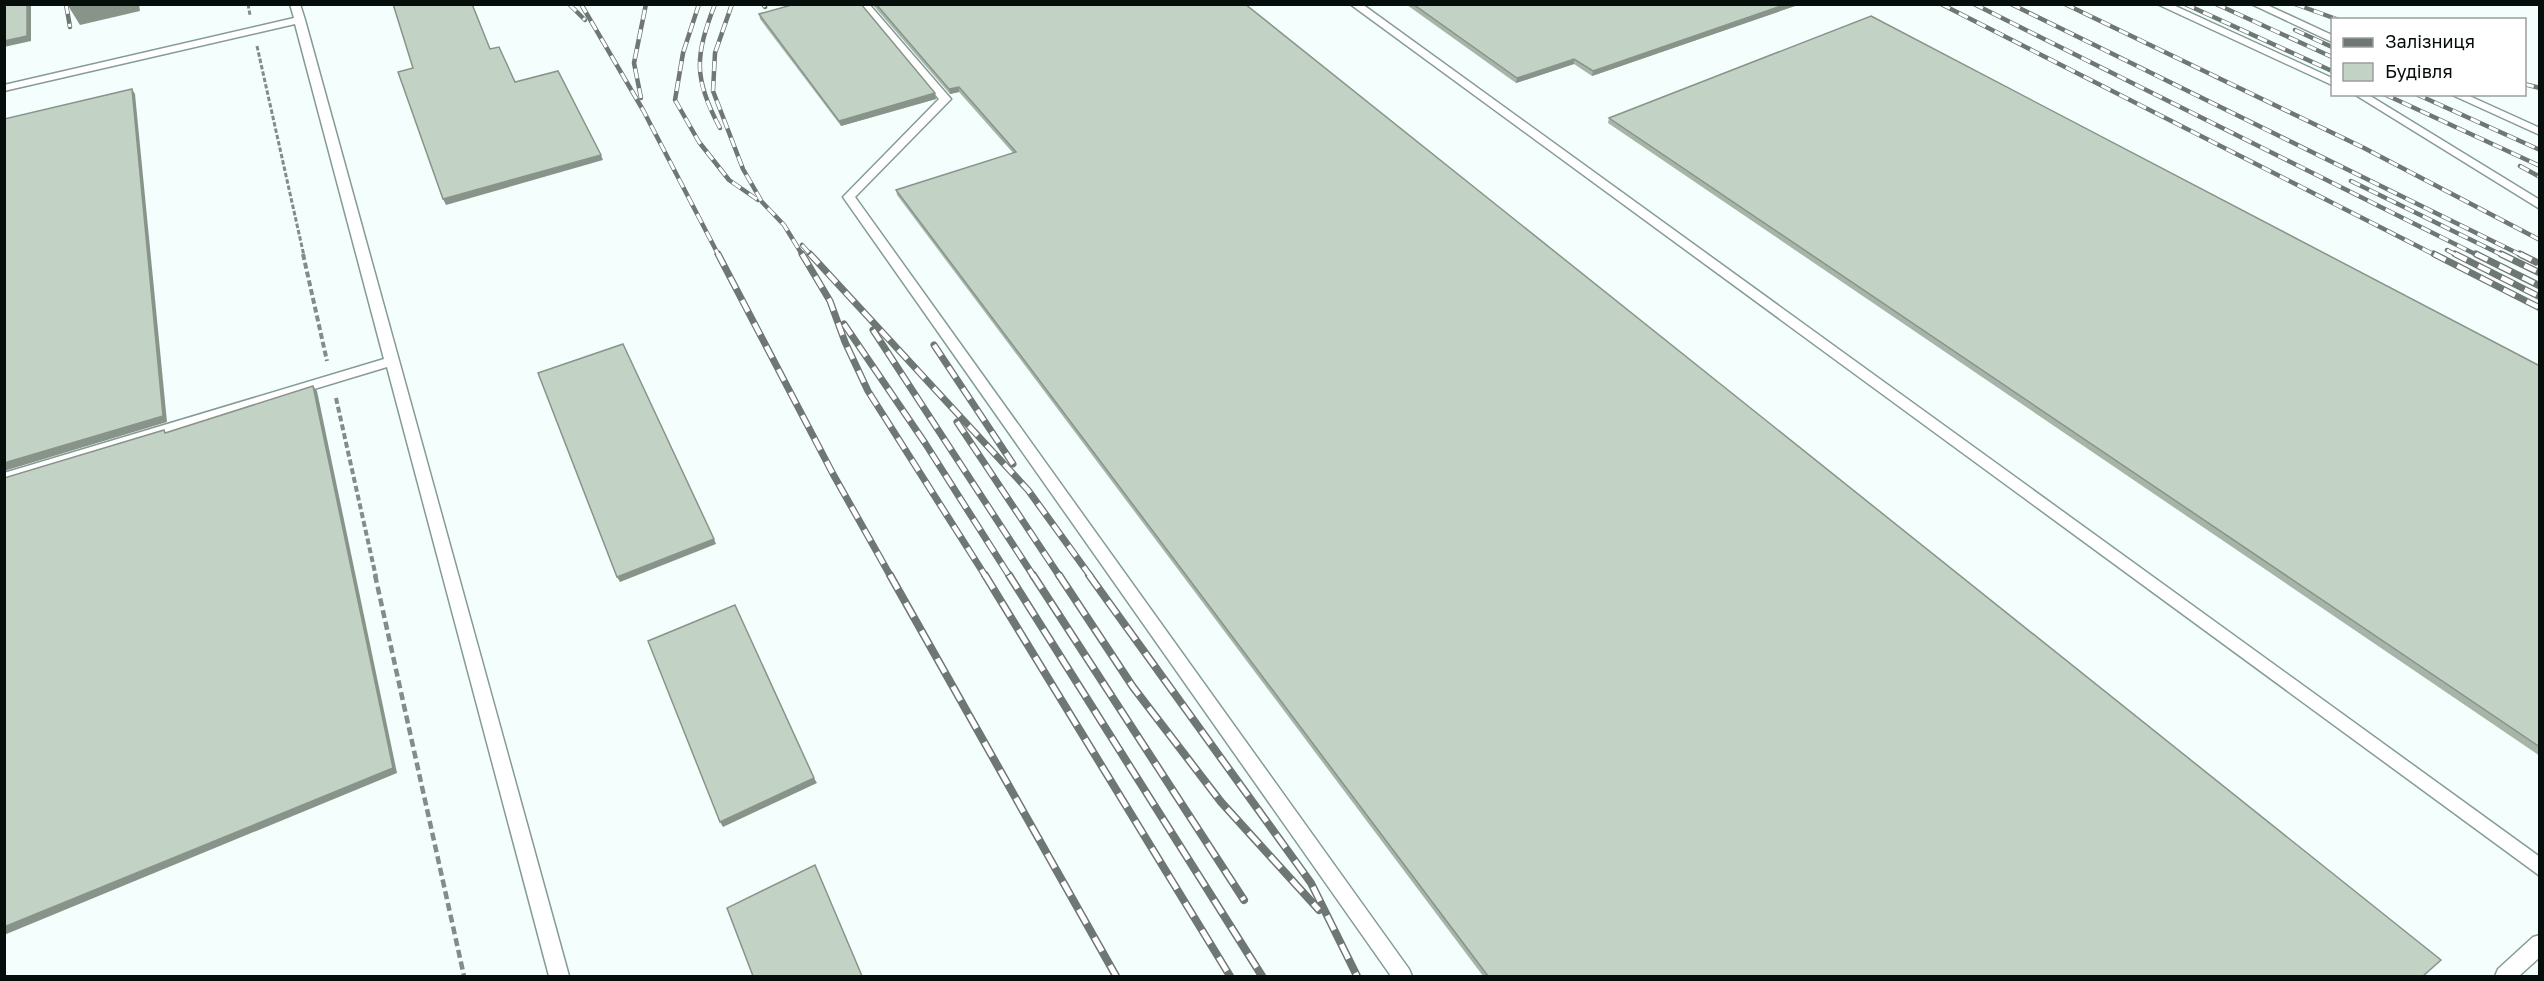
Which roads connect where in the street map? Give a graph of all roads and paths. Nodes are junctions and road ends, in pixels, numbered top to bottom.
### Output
1 (248, 4) edge
2 (296, 4) edge
3 (863, 4) edge
4 (1355, 4) edge
5 (2162, 4) edge
6 (2256, 4) edge
7 (300, 20) junction
8 (254, 31) junction
9 (2331, 39) edge
10 (2331, 82) edge
11 (4, 88) edge
12 (2362, 96) edge
13 (2459, 96) edge
14 (2540, 132) edge
15 (2540, 205) edge
16 (392, 361) junction
17 (331, 379) junction
18 (4, 478) edge
19 (2540, 868) edge
20 (2540, 944) edge
21 (464, 976) edge
22 (559, 976) edge
23 (1402, 976) edge
24 (2505, 976) edge

1 - 8 path
2 - 7 lane
3 - 23 lane
4 - 19 lane
5 - 10 lane
6 - 9 lane
7 - 8 lane
7 - 16 lane
8 - 11 lane
8 - 17 path
12 - 15 lane
13 - 14 lane
16 - 17 lane
16 - 22 lane
17 - 18 lane
17 - 21 path
20 - 24 lane

